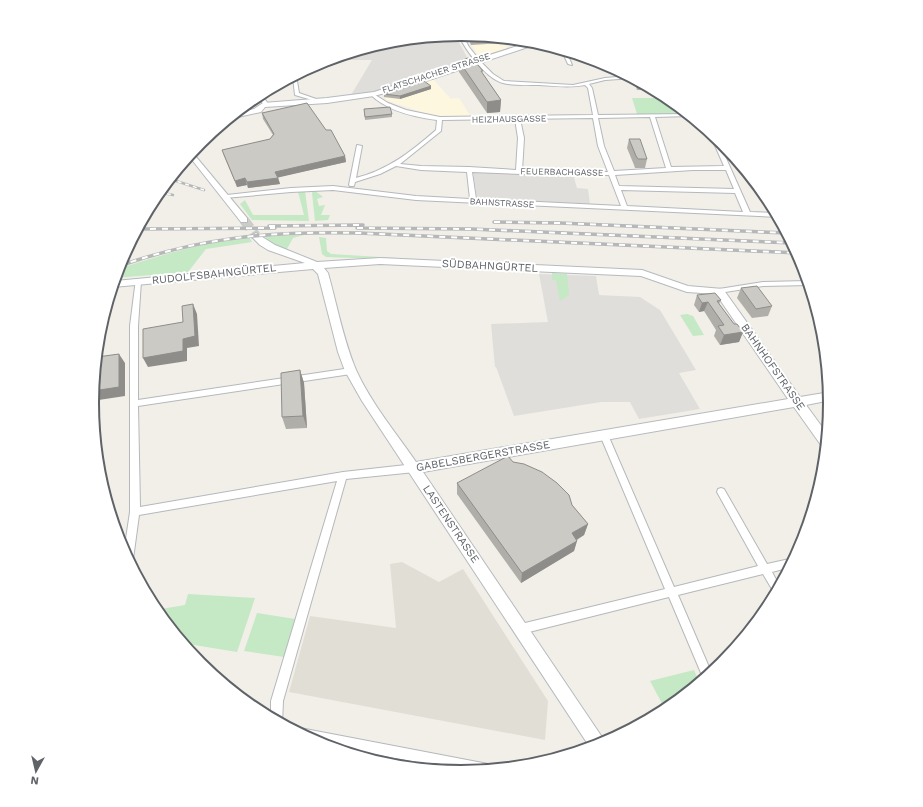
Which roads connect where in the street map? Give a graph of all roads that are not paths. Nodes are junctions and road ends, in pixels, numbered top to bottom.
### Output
1 (464, 41) edge
2 (523, 46) edge
3 (566, 56) edge
4 (478, 60) junction
5 (570, 64) dead end
6 (622, 78) edge
7 (296, 81) edge
8 (587, 84) junction
9 (372, 94) junction
10 (262, 101) edge
11 (314, 101) junction
12 (261, 102) edge
13 (266, 107) junction
14 (245, 113) edge
15 (681, 115) edge
16 (652, 116) junction
17 (594, 117) junction
18 (440, 119) junction
19 (517, 119) junction
20 (359, 146) dead end
21 (719, 148) edge
22 (194, 159) edge
23 (397, 165) junction
24 (727, 168) junction
25 (469, 169) junction
26 (669, 170) junction
27 (519, 171) junction
28 (611, 173) junction
29 (353, 181) junction
30 (617, 188) junction
31 (351, 189) junction
32 (737, 191) junction
33 (227, 197) junction
34 (473, 202) junction
35 (625, 208) junction
36 (747, 212) junction
37 (770, 214) edge
38 (244, 220) tunnel mouth
39 (256, 236) tunnel mouth
40 (281, 252) junction
41 (314, 265) junction
42 (279, 268) junction
43 (138, 281) junction
44 (120, 283) edge
45 (803, 283) edge
46 (719, 291) junction
47 (351, 371) junction
48 (824, 397) edge
49 (797, 402) junction
50 (134, 404) junction
51 (604, 435) junction
52 (822, 437) edge
53 (415, 468) junction
54 (343, 476) junction
55 (721, 492) dead end
56 (135, 512) junction
57 (130, 548) edge
58 (787, 564) edge
59 (765, 569) junction
60 (775, 586) edge
61 (671, 593) junction
62 (522, 629) junction
63 (706, 671) edge
64 (277, 715) edge
65 (326, 739) edge
66 (595, 740) edge
67 (461, 766) edge

1 - 4 street
2 - 4 street, FLATSCHACHER STRASSE
3 - 5 street
4 - 8 street
4 - 9 street, FLATSCHACHER STRASSE
6 - 8 street
7 - 11 street
8 - 17 street
9 - 11 street, FLATSCHACHER STRASSE
9 - 18 street, HEIZHAUSGASSE
10 - 13 street
11 - 13 street, FLATSCHACHER STRASSE
12 - 13 street
13 - 14 street, FLATSCHACHER STRASSE
15 - 16 street, HEIZHAUSGASSE
16 - 17 street, HEIZHAUSGASSE
16 - 26 street
17 - 19 street, HEIZHAUSGASSE
17 - 28 street
18 - 19 street, HEIZHAUSGASSE
18 - 23 street
19 - 27 street
20 - 29 street
21 - 24 street
22 - 33 street
23 - 25 street, FEUERBACHGASSE
23 - 29 street
24 - 26 street, FEUERBACHGASSE
24 - 32 street
25 - 27 street, FEUERBACHGASSE
25 - 34 street
26 - 28 street, FEUERBACHGASSE
27 - 28 street, FEUERBACHGASSE
28 - 30 street
29 - 31 street
30 - 32 street
30 - 35 street
31 - 33 street, BAHNSTRASSE
31 - 34 street, BAHNSTRASSE
32 - 36 street
33 - 38 street
34 - 35 street, BAHNSTRASSE
35 - 36 street, BAHNSTRASSE
36 - 37 street, BAHNSTRASSE
39 - 40 street
40 - 41 street
40 - 42 street
41 - 42 street, RUDOLFSBAHNGÜRTEL
41 - 46 street, SÜDBAHNGÜRTEL
41 - 47 street, LASTENSTRASSE
42 - 43 street, RUDOLFSBAHNGÜRTEL
43 - 44 street, RUDOLFSBAHNGÜRTEL
43 - 50 street
45 - 46 street
46 - 49 street, BAHNHOFSTRASSE
47 - 50 street
47 - 53 street, LASTENSTRASSE
48 - 49 street, GABELSBERGERSTRASSE
49 - 51 street, GABELSBERGERSTRASSE
49 - 52 street, BAHNHOFSTRASSE
50 - 56 street
51 - 53 street, GABELSBERGERSTRASSE
51 - 61 street
53 - 54 street, GABELSBERGERSTRASSE
53 - 62 street, LASTENSTRASSE
54 - 56 street, GABELSBERGERSTRASSE
54 - 64 street
55 - 59 street
56 - 57 street
58 - 59 street
59 - 60 street
59 - 61 street
61 - 62 street
61 - 63 street
62 - 66 street, LASTENSTRASSE
65 - 67 street

